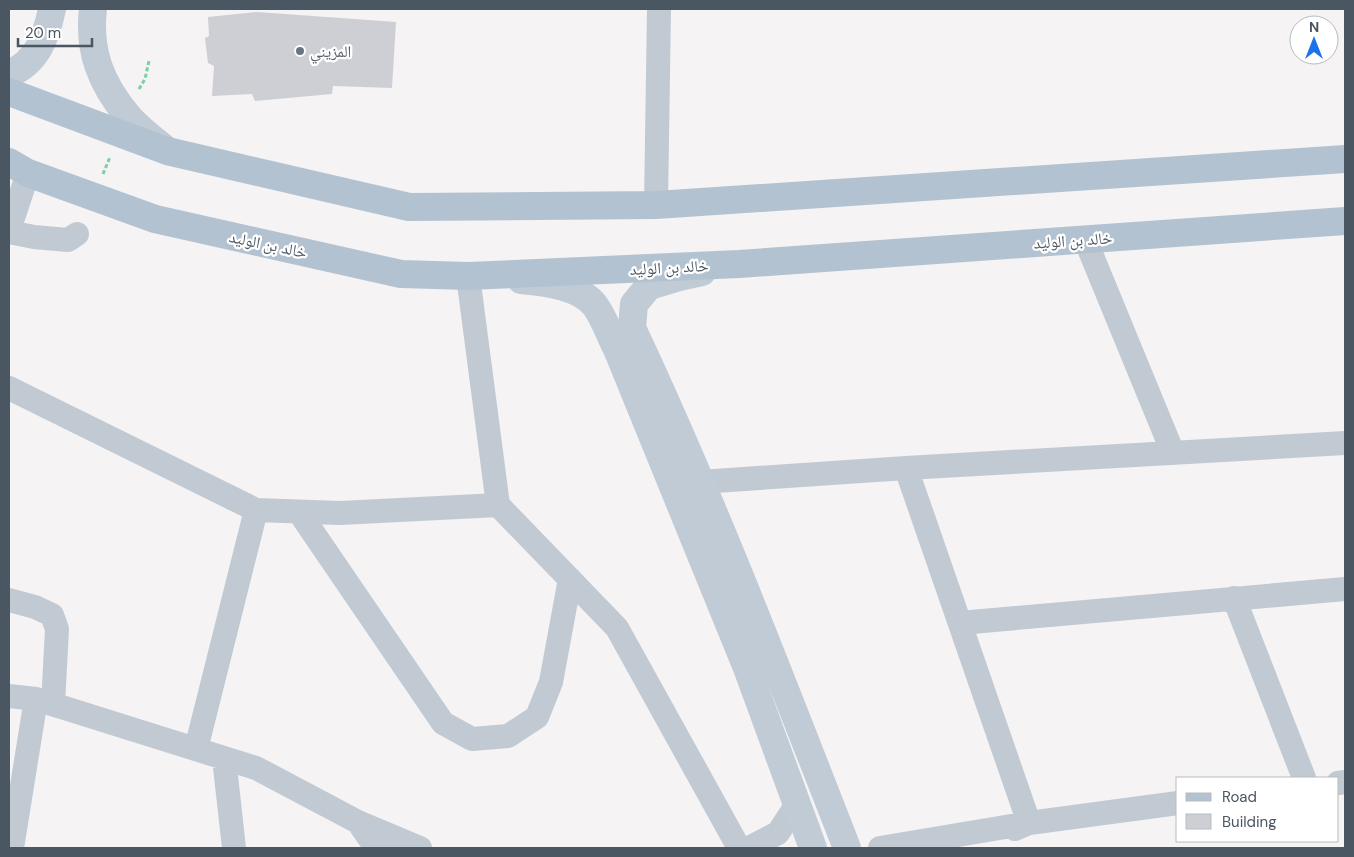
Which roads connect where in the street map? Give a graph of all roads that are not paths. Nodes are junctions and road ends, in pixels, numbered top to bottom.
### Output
1 (52, 9) edge
2 (93, 9) edge
3 (659, 9) edge
4 (9, 74) edge
5 (9, 92) edge
6 (167, 150) junction
7 (1345, 159) edge
8 (19, 168) edge
9 (656, 205) junction
10 (1345, 221) edge
11 (9, 231) edge
12 (77, 234) dead end
13 (1085, 239) junction
14 (739, 264) junction
15 (468, 276) junction
16 (9, 388) edge
17 (1345, 444) edge
18 (1173, 453) junction
19 (906, 468) junction
20 (700, 482) junction
21 (498, 505) junction
22 (256, 510) junction
23 (299, 512) junction
24 (570, 579) junction
25 (1345, 588) edge
26 (1234, 598) junction
27 (9, 600) edge
28 (960, 623) junction
29 (9, 696) edge
30 (45, 701) junction
31 (196, 749) junction
32 (224, 758) junction
33 (1304, 777) edge
34 (1176, 803) edge
35 (797, 804) junction
36 (358, 822) junction
37 (1029, 823) junction
38 (12, 848) edge
39 (234, 848) edge
40 (376, 848) edge
41 (420, 848) edge
42 (739, 848) edge
43 (749, 848) edge
44 (814, 848) edge
45 (847, 848) edge
46 (880, 848) edge
47 (975, 848) edge

1 - 4 main road
2 - 6 main road
3 - 9 street
5 - 6 main road
6 - 9 main road
7 - 9 main road
8 - 11 street
8 - 15 main road, خالد بن الوليد
10 - 13 main road, خالد بن الوليد
11 - 12 street
13 - 14 main road, خالد بن الوليد
13 - 18 street
14 - 15 main road, خالد بن الوليد
14 - 20 main road
15 - 21 street
15 - 35 main road
16 - 22 street
17 - 18 street
18 - 19 street
19 - 20 street
19 - 28 street
20 - 45 main road
21 - 23 street
21 - 24 street
22 - 23 street
22 - 31 street
23 - 24 street
24 - 42 street
25 - 26 street
26 - 28 street
26 - 33 street
27 - 30 street
28 - 37 street
29 - 30 street
30 - 31 street
30 - 38 street
31 - 32 street
32 - 36 street
32 - 39 street
34 - 37 street
35 - 43 street
35 - 44 main road
36 - 40 street
36 - 41 street
37 - 46 street
37 - 47 street

